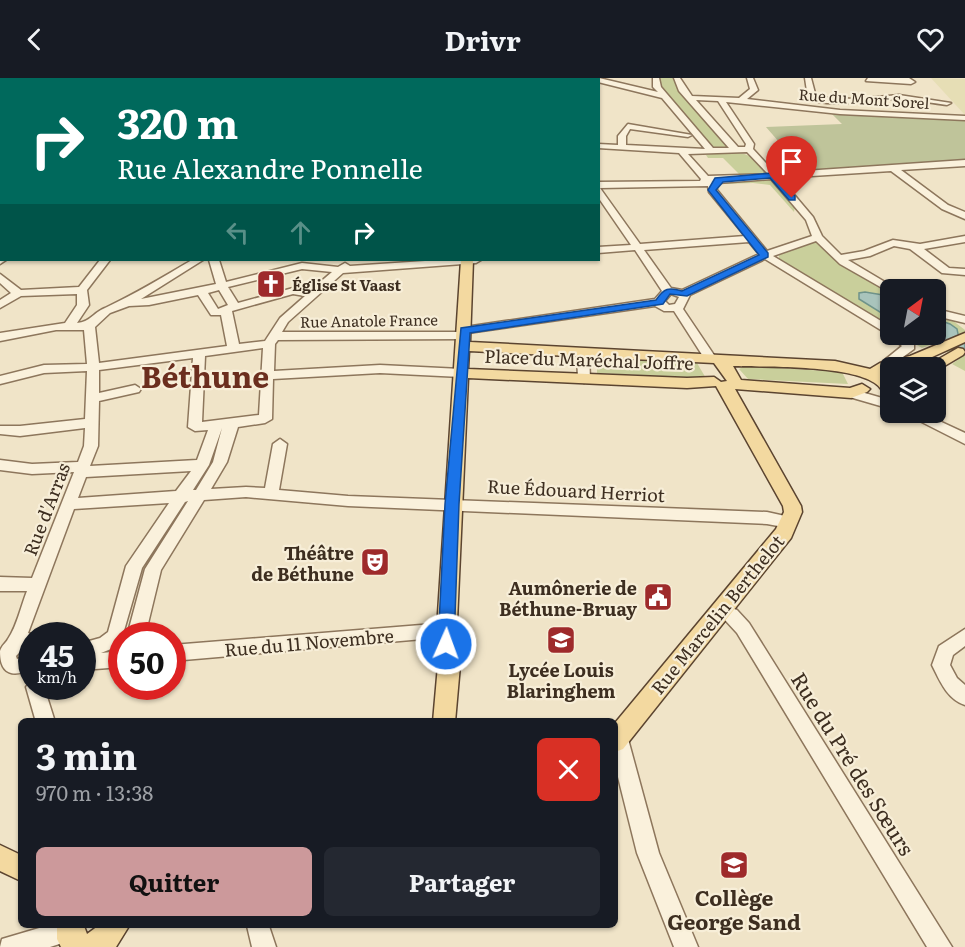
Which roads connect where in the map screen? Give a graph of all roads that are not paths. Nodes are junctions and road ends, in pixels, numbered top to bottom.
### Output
1 (656, 78) edge
2 (678, 78) edge
3 (750, 78) edge
4 (808, 78) edge
5 (600, 79) edge
6 (868, 80) dead end
7 (909, 80) dead end
8 (886, 81) junction
9 (664, 96) junction
10 (898, 97) junction
11 (690, 98) junction
12 (721, 100) junction
13 (741, 100) junction
14 (947, 103) dead end
15 (965, 118) edge
16 (688, 135) dead end
17 (600, 146) edge
18 (622, 148) junction
19 (734, 150) junction
20 (750, 150) junction
21 (682, 152) junction
22 (713, 152) junction
23 (965, 163) edge
24 (893, 168) junction
25 (771, 173) junction
26 (711, 182) junction
27 (600, 185) edge
28 (600, 193) edge
29 (965, 216) edge
30 (818, 237) junction
31 (751, 239) junction
32 (965, 239) edge
33 (913, 246) junction
34 (637, 247) junction
35 (600, 250) edge
36 (765, 255) junction
37 (839, 258) junction
38 (104, 261) edge
39 (196, 261) edge
40 (214, 261) edge
41 (352, 261) edge
42 (454, 261) edge
43 (467, 261) edge
44 (339, 270) junction
45 (965, 273) edge
46 (0, 277) edge
47 (880, 283) edge
48 (222, 286) junction
49 (82, 290) junction
50 (201, 291) junction
51 (668, 291) junction
52 (18, 293) junction
53 (313, 294) junction
54 (683, 294) junction
55 (659, 302) junction
56 (126, 303) junction
57 (0, 305) edge
58 (231, 308) junction
59 (677, 308) junction
60 (946, 315) edge
61 (965, 320) edge
62 (880, 325) edge
63 (69, 326) junction
64 (90, 326) junction
65 (0, 337) edge
66 (464, 337) junction
67 (965, 337) edge
68 (271, 340) junction
69 (909, 345) edge
70 (234, 349) junction
71 (952, 351) edge
72 (199, 353) junction
73 (583, 353) junction
74 (712, 359) junction
75 (93, 368) junction
76 (872, 371) junction
77 (461, 373) junction
78 (268, 375) junction
79 (584, 379) junction
80 (0, 380) edge
81 (724, 384) junction
82 (135, 390) dead end
83 (877, 394) edge
84 (93, 398) junction
85 (93, 423) junction
86 (232, 423) junction
87 (931, 423) edge
88 (217, 425) junction
89 (2, 432) edge
90 (965, 439) edge
91 (280, 444) dead end
92 (0, 465) edge
93 (202, 465) junction
94 (82, 470) junction
95 (271, 494) junction
96 (200, 495) junction
97 (181, 496) junction
98 (71, 504) junction
99 (452, 504) junction
100 (789, 522) junction
101 (145, 547) junction
102 (163, 550) junction
103 (0, 584) edge
104 (37, 585) junction
105 (721, 611) junction
106 (28, 622) edge
107 (140, 622) edge
108 (446, 637) junction
109 (961, 638) edge
110 (96, 644) edge
111 (18, 645) edge
112 (186, 652) edge
113 (3, 663) edge
114 (18, 666) edge
115 (965, 697) edge
116 (39, 700) edge
117 (45, 718) edge
118 (435, 718) edge
119 (444, 718) edge
120 (618, 737) edge
121 (618, 747) edge
122 (0, 858) edge
123 (18, 867) edge
124 (259, 928) edge
125 (76, 939) edge
126 (10, 947) edge
127 (264, 947) edge
128 (686, 947) edge
129 (940, 947) edge

1 - 9 street
2 - 11 street
3 - 13 street
4 - 10 street
5 - 9 street
6 - 8 street
7 - 8 street
8 - 10 street
9 - 22 street
10 - 14 street
11 - 12 street, Rue du Mont Sorel
11 - 19 street
12 - 13 street, Rue du Mont Sorel
12 - 20 street
13 - 15 street, Rue du Mont Sorel
16 - 18 street
17 - 18 street
18 - 21 street
19 - 20 street
19 - 22 street
20 - 25 street
21 - 22 street
21 - 26 street
23 - 24 street
24 - 25 street
24 - 29 street
25 - 26 street
25 - 30 street
26 - 27 street
26 - 31 street
28 - 34 street
30 - 36 street
30 - 37 street
31 - 34 street
31 - 36 street
32 - 33 street
33 - 37 street
33 - 45 street
34 - 35 street
34 - 51 street
36 - 54 street
36 - 62 street
37 - 47 street
38 - 49 street
39 - 56 street
40 - 48 street
41 - 44 street
42 - 44 street
43 - 66 main road
44 - 48 street
44 - 53 street
46 - 52 street
48 - 50 street
48 - 58 street
49 - 52 street
49 - 63 street
50 - 56 street
50 - 58 street
51 - 54 street
51 - 55 street
52 - 57 street
53 - 58 street
53 - 68 street
54 - 59 street
55 - 59 street
55 - 66 street, Rue Anatole France
56 - 64 street
58 - 70 street
59 - 74 street
60 - 61 street
63 - 64 street
63 - 65 street
64 - 75 street, Rue d'Arras
66 - 68 street, Rue Anatole France
66 - 73 main road, Place du Maréchal Joffre
66 - 77 main road
67 - 71 main road
68 - 70 street, Rue Anatole France
68 - 78 street
69 - 76 street
70 - 72 street, Rue Anatole France
71 - 76 main road
72 - 75 street, Rue Anatole France
72 - 88 street
73 - 74 main road, Place du Maréchal Joffre
73 - 79 street
74 - 76 main road, Place du Maréchal Joffre
74 - 81 main road, Rue Marcelin Berthelot
75 - 80 street, Rue Anatole France
75 - 84 street, Rue d'Arras
76 - 83 main road
76 - 83 main road
77 - 78 street
77 - 79 main road, Place du Maréchal Joffre
77 - 99 main road
78 - 86 street
79 - 81 main road, Place du Maréchal Joffre
81 - 83 main road, Place du Maréchal Joffre
81 - 100 main road, Rue Marcelin Berthelot
82 - 84 street
84 - 85 street, Rue d'Arras
85 - 89 street
85 - 94 street, Rue d'Arras
86 - 88 street
86 - 96 street
87 - 90 street
88 - 93 street
91 - 95 street
92 - 94 street
93 - 94 street
93 - 97 street
94 - 98 street, Rue d'Arras
95 - 96 street, Rue Édouard Herriot
95 - 99 street, Rue Édouard Herriot
96 - 97 street, Rue Édouard Herriot
96 - 102 street
97 - 98 street, Rue Édouard Herriot
97 - 101 street
98 - 104 street, Rue d'Arras
99 - 100 street, Rue Édouard Herriot
99 - 108 main road
100 - 105 main road, Rue Marcelin Berthelot
101 - 102 street
101 - 110 street
102 - 107 street
103 - 104 street
104 - 106 street, Rue d'Arras
105 - 120 main road, Rue Marcelin Berthelot
105 - 129 street, Rue du Pré des Sœurs
108 - 112 street, Rue du 11 Novembre
108 - 118 main road
108 - 119 main road
109 - 115 street
111 - 113 street, Rue d'Arras
113 - 114 street
116 - 117 street
121 - 128 street
122 - 123 main road
124 - 127 street
125 - 126 street

